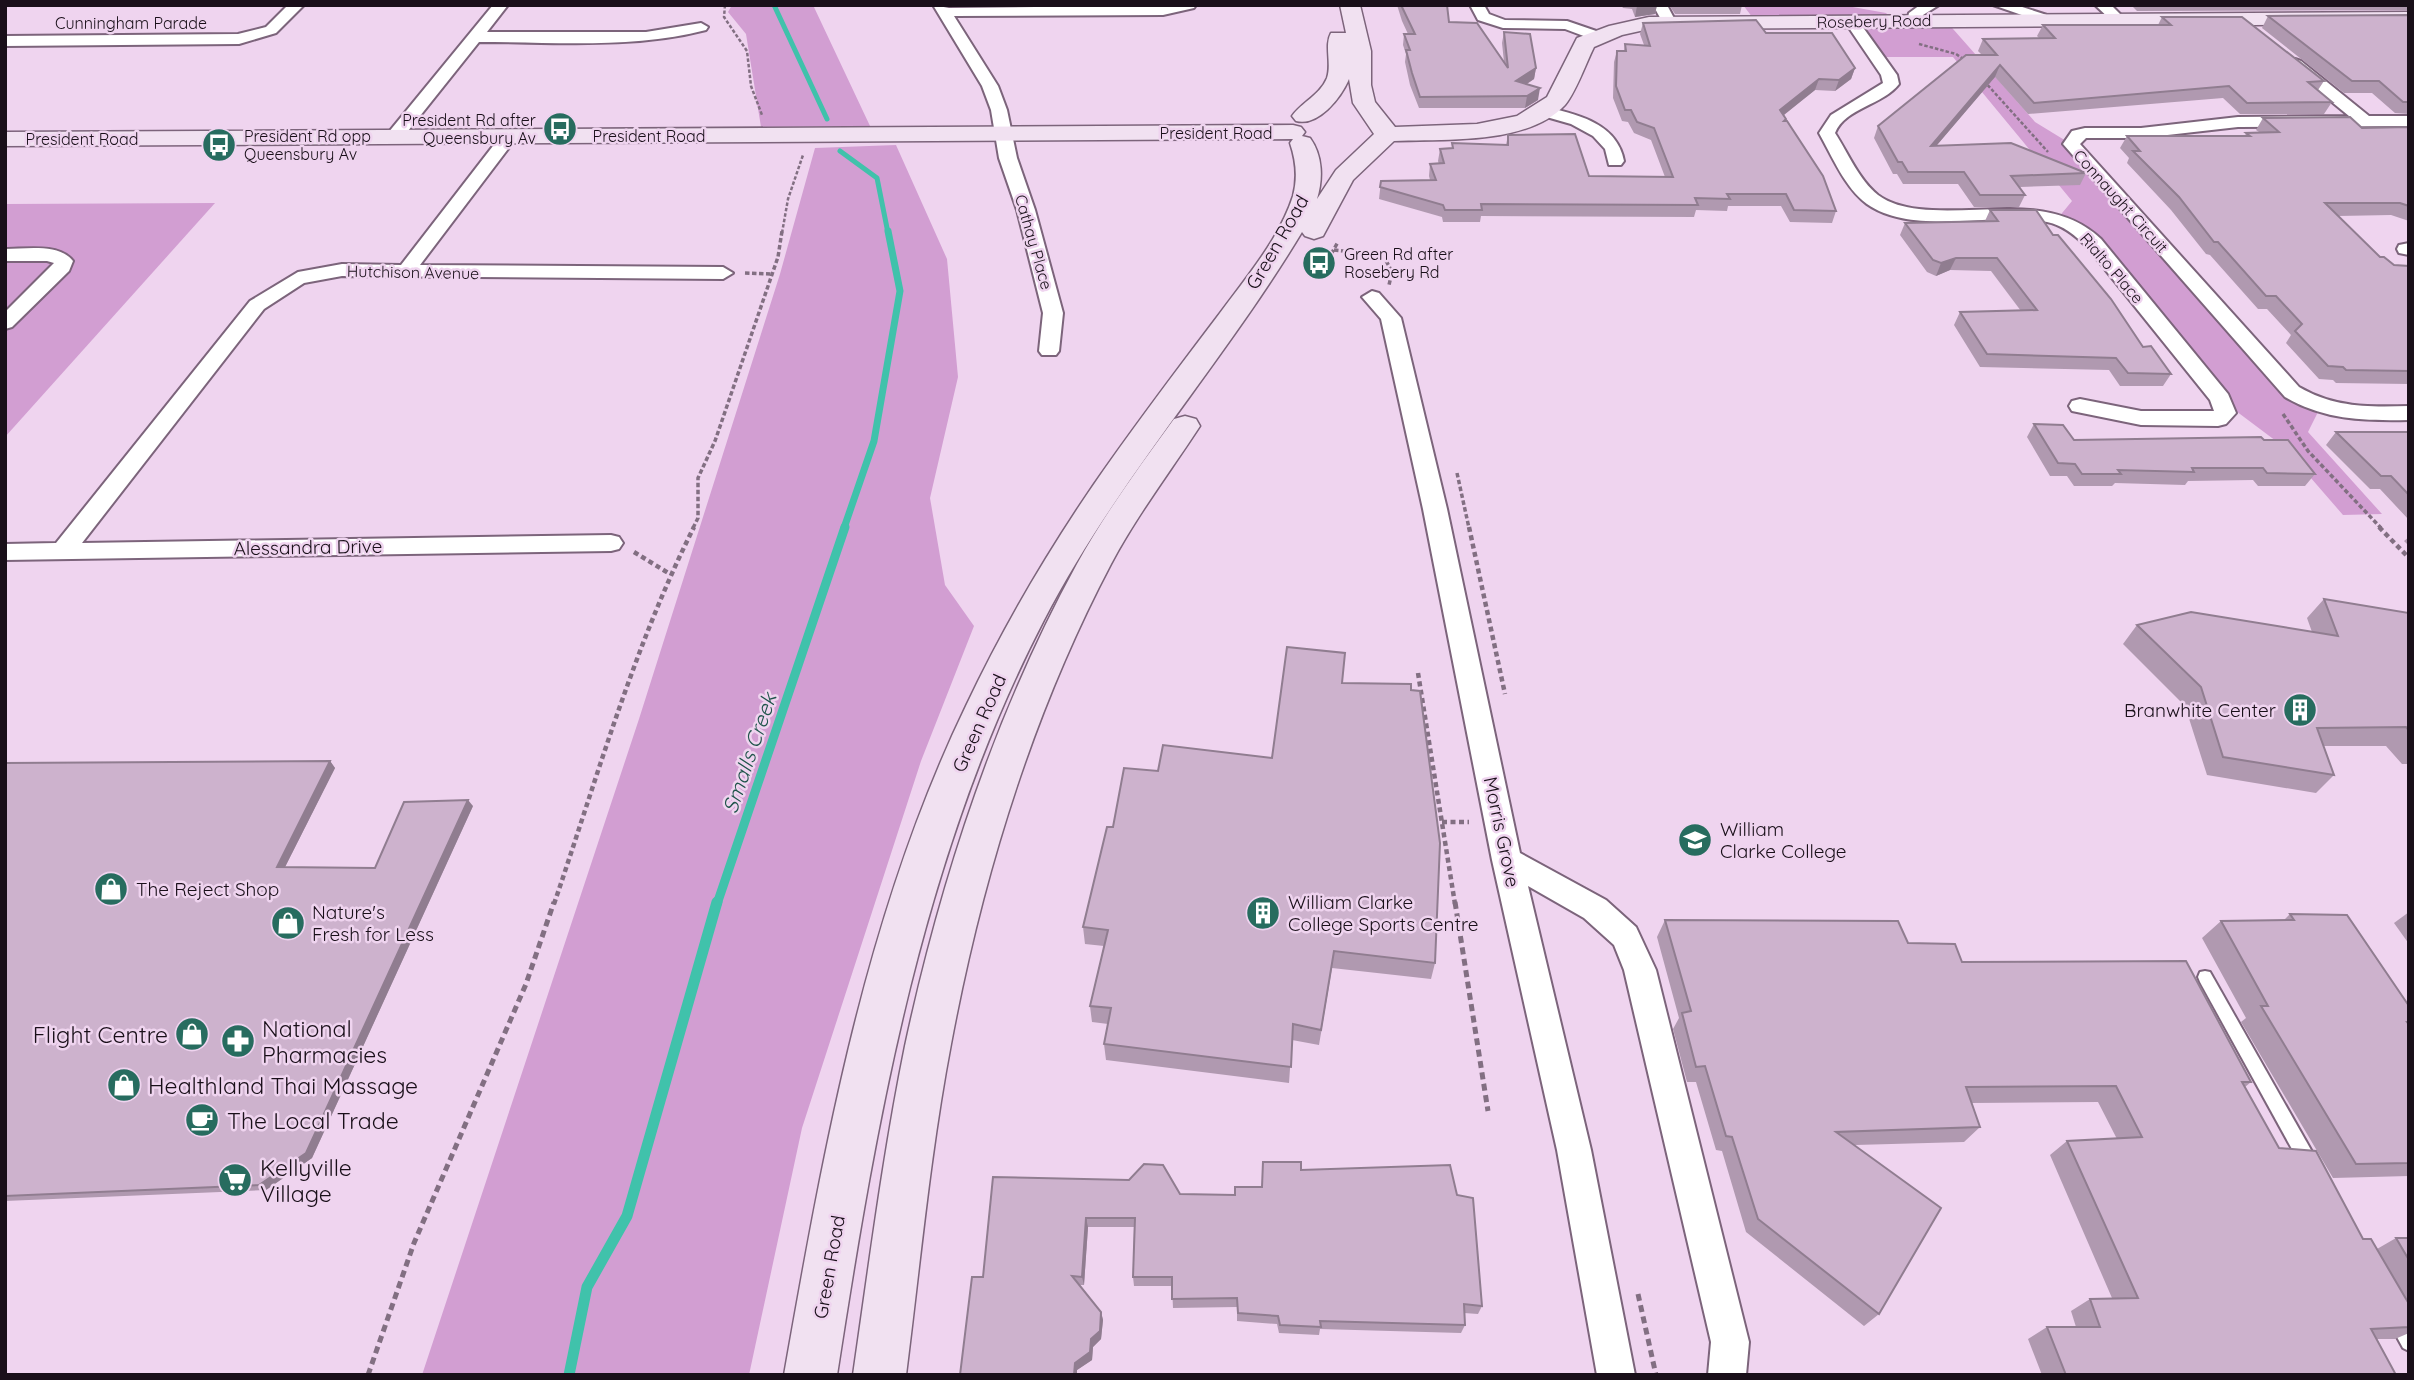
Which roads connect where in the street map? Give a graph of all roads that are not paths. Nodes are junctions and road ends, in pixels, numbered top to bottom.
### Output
1 (297, 5) edge
2 (500, 5) edge
3 (1189, 5) edge
4 (1333, 5) edge
5 (1350, 5) edge
6 (1477, 5) edge
7 (1932, 5) edge
8 (2000, 5) edge
9 (942, 9) edge
10 (2110, 12) edge
11 (1664, 14) edge
12 (2409, 18) edge
13 (2238, 19) junction
14 (2048, 20) junction
15 (1914, 21) junction
16 (1852, 22) junction
17 (701, 27) dead end
18 (1597, 36) junction
19 (2259, 36) edge
20 (475, 37) junction
21 (5, 41) edge
22 (2281, 53) edge
23 (1542, 111) junction
24 (2365, 121) junction
25 (2409, 121) edge
26 (1380, 134) junction
27 (1002, 135) junction
28 (394, 137) junction
29 (509, 137) junction
30 (5, 139) edge
31 (1312, 139) junction
32 (1615, 162) dead end
33 (5, 255) edge
34 (405, 272) junction
35 (723, 273) dead end
36 (1372, 297) dead end
37 (5, 323) edge
38 (1049, 351) dead end
39 (2080, 405) dead end
40 (2409, 413) edge
41 (611, 542) road end
42 (63, 551) junction
43 (5, 552) edge
44 (1507, 860) junction
45 (2205, 977) dead end
46 (2320, 1184) edge
47 (2388, 1305) edge
48 (2409, 1342) edge
49 (810, 1375) edge
50 (879, 1375) edge
51 (1616, 1375) edge
52 (1727, 1375) edge

1 - 21 street, Cunningham Parade
2 - 20 street
3 - 9 street
4 - 31 main road
5 - 26 main road
6 - 18 street
7 - 15 street
8 - 14 street
9 - 27 street
10 - 13 main road, Rosebery Road
10 - 14 main road, Rosebery Road
11 - 16 main road, Rosebery Road
11 - 18 main road, Rosebery Road
12 - 13 main road, Rosebery Road
13 - 19 street
14 - 15 main road, Rosebery Road
15 - 16 main road, Rosebery Road
16 - 39 street, Rialto Place
17 - 20 street
18 - 23 main road
20 - 28 street
22 - 24 street
23 - 26 main road
23 - 32 street
24 - 25 street, Connaught Circuit
24 - 40 street, Connaught Circuit
26 - 31 main road
26 - 31 main road
26 - 50 main road, Green Road
27 - 29 main road, President Road
27 - 31 main road, President Road
27 - 38 street, Cathay Place
28 - 29 main road, President Road
28 - 30 main road, President Road
29 - 34 street
31 - 49 main road, Green Road
33 - 37 street
34 - 35 street, Hutchison Avenue
34 - 42 street, Hutchison Avenue
36 - 44 street, Morris Grove
41 - 42 street, Alessandra Drive
42 - 43 street, Alessandra Drive
44 - 51 street, Morris Grove
44 - 52 street
45 - 46 lane
47 - 48 lane

